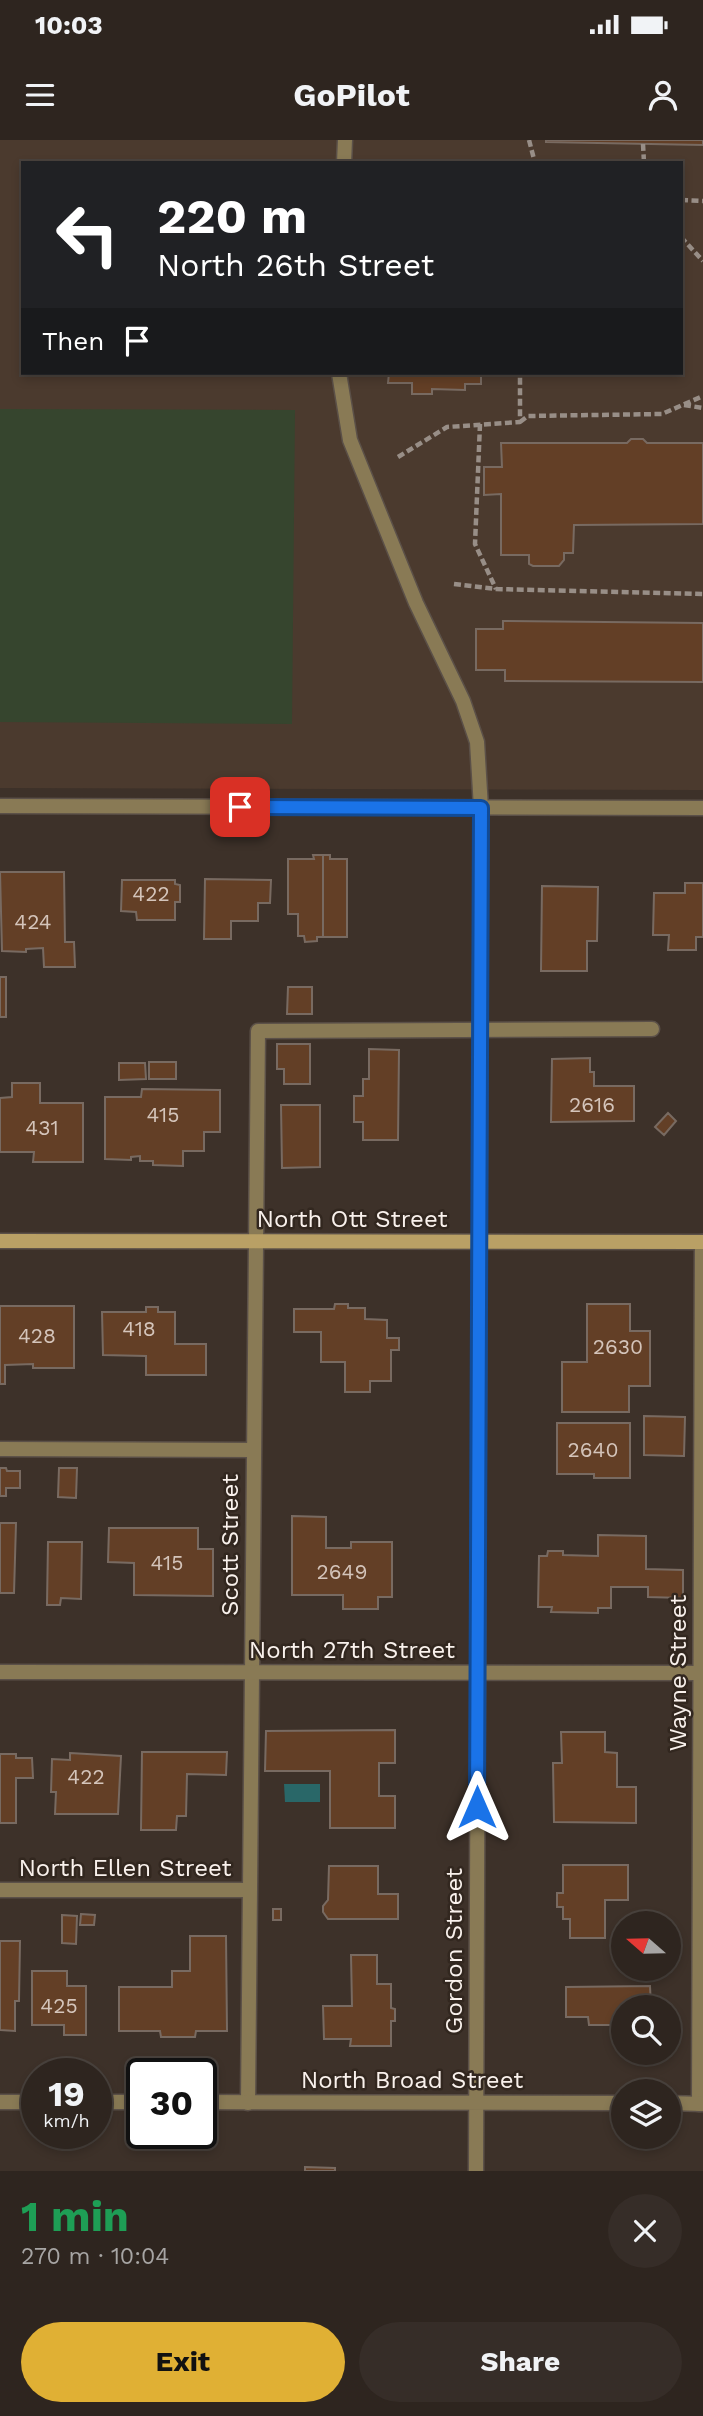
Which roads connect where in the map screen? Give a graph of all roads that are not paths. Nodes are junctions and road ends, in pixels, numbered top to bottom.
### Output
1 (345, 140) edge
2 (344, 161) edge
3 (339, 375) edge
4 (0, 806) edge
5 (481, 808) junction
6 (703, 808) edge
7 (652, 1029) dead end
8 (480, 1030) junction
9 (0, 1241) edge
10 (256, 1241) junction
11 (479, 1242) junction
12 (702, 1242) edge
13 (0, 1449) edge
14 (254, 1450) junction
15 (702, 1452) edge
16 (0, 1672) edge
17 (252, 1672) junction
18 (477, 1673) junction
19 (702, 1673) edge
20 (250, 1890) junction
21 (0, 1891) edge
22 (701, 1894) edge
23 (0, 2102) edge
24 (21, 2102) edge
25 (217, 2102) edge
26 (248, 2103) junction
27 (476, 2103) junction
28 (611, 2103) edge
29 (681, 2104) edge
30 (701, 2104) edge
31 (476, 2171) edge

1 - 2 street
3 - 5 street, Gordon Street
4 - 5 street
5 - 6 street
5 - 8 street, Gordon Street
7 - 8 street
8 - 10 street, Scott Street
8 - 11 street, Gordon Street
9 - 10 street, North Ott Street
10 - 11 street, North Ott Street
10 - 14 street, Scott Street
11 - 12 street, North Ott Street
11 - 18 street, Gordon Street
12 - 15 street, Wayne Street
13 - 14 street
14 - 17 street, Scott Street
15 - 19 street, Wayne Street
16 - 17 street, North 27th Street
17 - 18 street, North 27th Street
17 - 20 street, Scott Street
18 - 19 street, North 27th Street
18 - 27 street, Gordon Street
19 - 22 street, Wayne Street
20 - 21 street, North Ellen Street
20 - 26 street, Scott Street
22 - 30 street, Wayne Street
23 - 24 street
25 - 26 street, North Broad Street
26 - 27 street, North Broad Street
27 - 28 street, North Broad Street
27 - 31 street, Gordon Street
29 - 30 street

